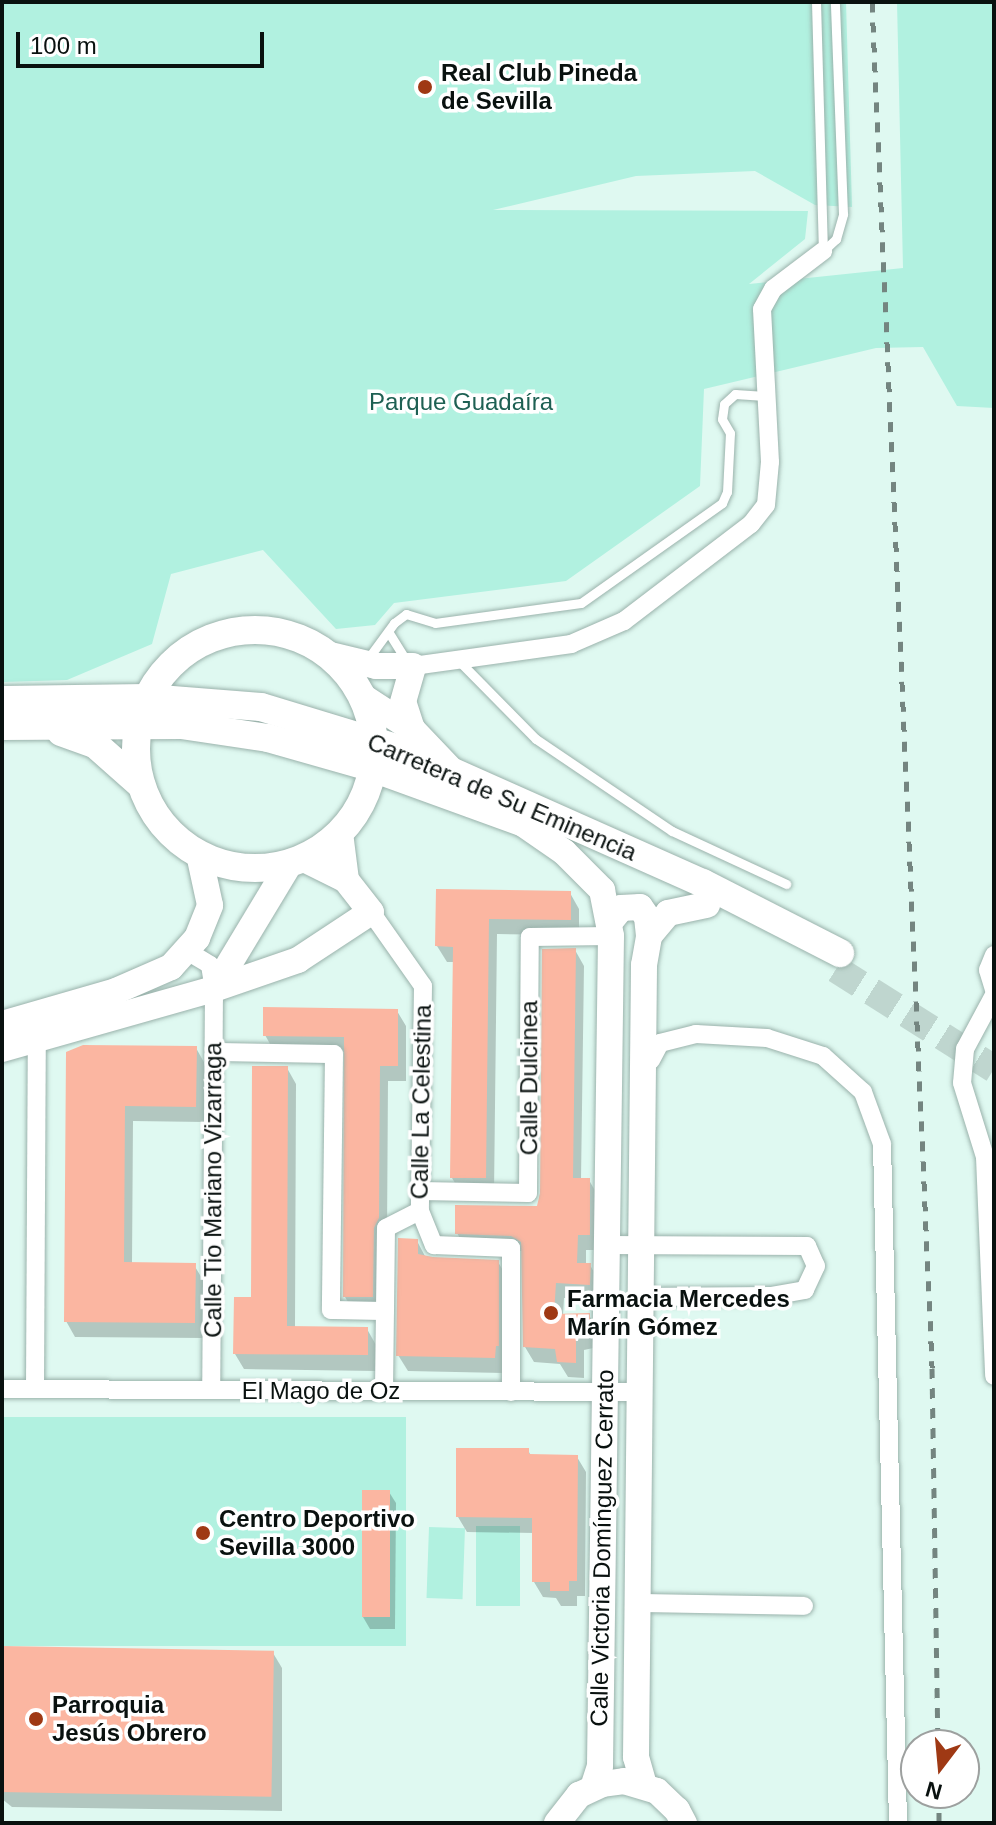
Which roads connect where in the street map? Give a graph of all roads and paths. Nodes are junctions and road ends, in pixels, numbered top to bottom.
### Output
1 (816, 2) edge
2 (835, 2) edge
3 (823, 251) junction
4 (765, 396) junction
5 (389, 633) junction
6 (330, 655) junction
7 (457, 659) junction
8 (175, 660) junction
9 (364, 663) junction
10 (413, 666) junction
11 (362, 695) junction
12 (102, 698) junction
13 (2, 700) edge
14 (144, 711) junction
15 (15, 726) edge
16 (412, 729) junction
17 (370, 753) junction
18 (453, 772) junction
19 (141, 785) junction
20 (519, 821) junction
21 (340, 833) junction
22 (199, 854) junction
23 (296, 861) junction
24 (346, 880) junction
25 (786, 884) dead end
26 (707, 905) junction
27 (371, 912) junction
28 (610, 929) junction
29 (649, 936) junction
30 (187, 951) junction
31 (994, 955) edge
32 (214, 989) junction
33 (994, 992) edge
34 (2, 1024) edge
35 (37, 1038) junction
36 (2, 1049) edge
37 (214, 1052) junction
38 (651, 1060) dead end
39 (989, 1174) edge
40 (420, 1191) junction
41 (420, 1211) junction
42 (606, 1245) junction
43 (640, 1246) junction
44 (640, 1297) junction
45 (385, 1311) junction
46 (994, 1376) edge
47 (35, 1388) junction
48 (2, 1389) edge
49 (211, 1390) junction
50 (384, 1391) junction
51 (511, 1392) junction
52 (604, 1392) junction
53 (639, 1392) junction
54 (637, 1603) junction
55 (804, 1606) dead end
56 (644, 1785) junction
57 (593, 1787) junction
58 (557, 1823) edge
59 (685, 1823) edge
60 (898, 1823) edge

1 - 3 lane
2 - 3 lane
3 - 4 street
4 - 5 lane
4 - 7 street
5 - 9 lane
5 - 10 lane
6 - 8 main road
6 - 9 street
6 - 11 main road
7 - 10 street
7 - 25 lane
8 - 12 main road
8 - 14 main road
9 - 10 street
10 - 11 street
10 - 16 street
11 - 16 street
11 - 17 main road
12 - 13 main road, Carretera de Su Eminencia
12 - 14 main road, Carretera de Su Eminencia
14 - 15 main road, Carretera de Su Eminencia
14 - 17 main road, Carretera de Su Eminencia
14 - 19 main road
15 - 19 main road
16 - 18 street
17 - 18 main road, Carretera de Su Eminencia
17 - 20 main road, Carretera de Su Eminencia
17 - 21 main road
18 - 26 main road, Carretera de Su Eminencia
19 - 22 main road
20 - 26 main road, Carretera de Su Eminencia
20 - 28 street, Calle Victoria Domínguez Cerrato
21 - 23 main road
21 - 24 street
22 - 23 main road
22 - 30 street
23 - 24 street
23 - 32 street
24 - 27 street
26 - 29 street
27 - 32 street
27 - 40 street, Calle La Celestina
28 - 29 street
28 - 40 street, Calle Dulcinea
28 - 42 street, Calle Victoria Domínguez Cerrato
29 - 43 street, Calle Victoria Domínguez Cerrato
30 - 32 street
30 - 34 street
31 - 33 street
32 - 35 street
32 - 37 street, Calle Tio Mariano Vizarraga
33 - 39 street
35 - 36 street
35 - 47 street
37 - 45 street
37 - 49 street, Calle Tio Mariano Vizarraga
38 - 60 street
39 - 46 street
40 - 41 street, Calle La Celestina
41 - 45 street
41 - 51 street
42 - 43 street
42 - 52 street, Calle Victoria Domínguez Cerrato
43 - 44 street, Calle Victoria Domínguez Cerrato
43 - 44 street
44 - 53 street, Calle Victoria Domínguez Cerrato
45 - 50 street
47 - 48 street, El Mago de Oz
47 - 49 street, El Mago de Oz
49 - 50 street, El Mago de Oz
50 - 51 street, El Mago de Oz
51 - 52 street, El Mago de Oz
52 - 53 street, El Mago de Oz
52 - 57 street, Calle Victoria Domínguez Cerrato
53 - 54 street, Calle Victoria Domínguez Cerrato
54 - 55 street
54 - 56 street, Calle Victoria Domínguez Cerrato
56 - 57 street
56 - 59 street
57 - 58 street

